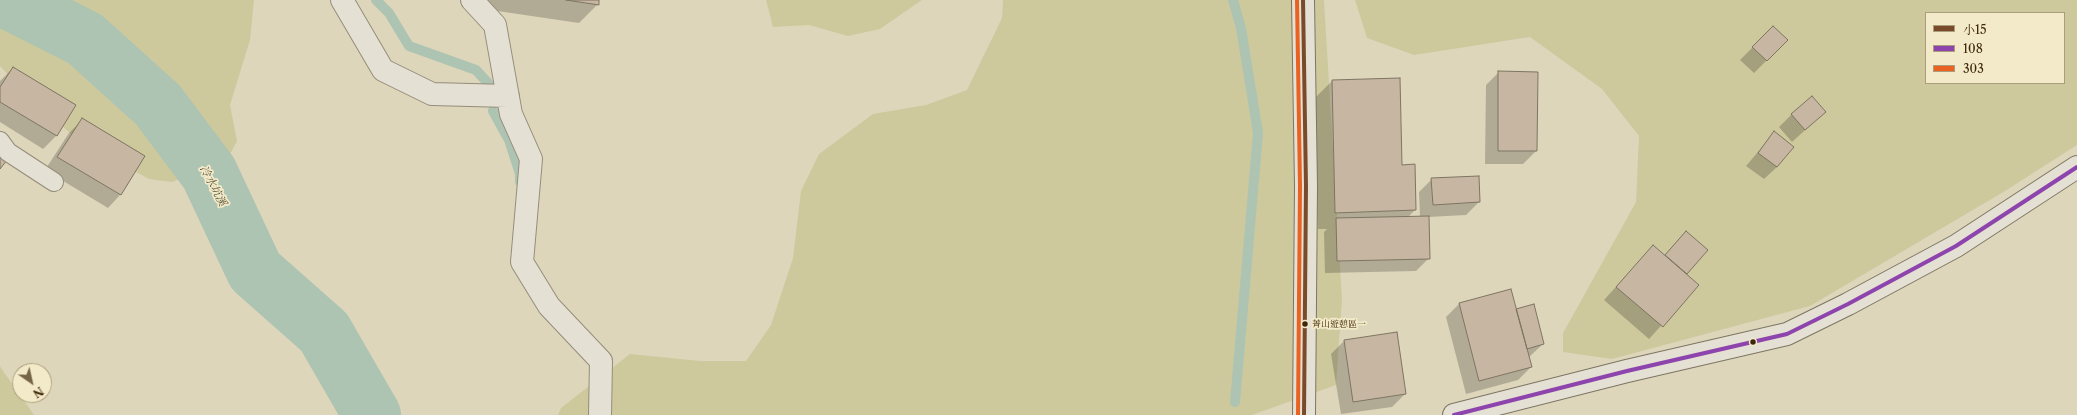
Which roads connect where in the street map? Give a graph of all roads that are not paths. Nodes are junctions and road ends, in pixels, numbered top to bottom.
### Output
1 (342, 0) edge
2 (472, 0) edge
3 (1303, 0) edge
4 (508, 96) junction
5 (0, 141) edge
6 (2077, 167) edge
7 (54, 182) dead end
8 (600, 415) edge
9 (1304, 415) edge
10 (1454, 415) edge

1 - 4 street
2 - 4 street
3 - 9 street
4 - 8 street
5 - 7 lane
6 - 10 street

